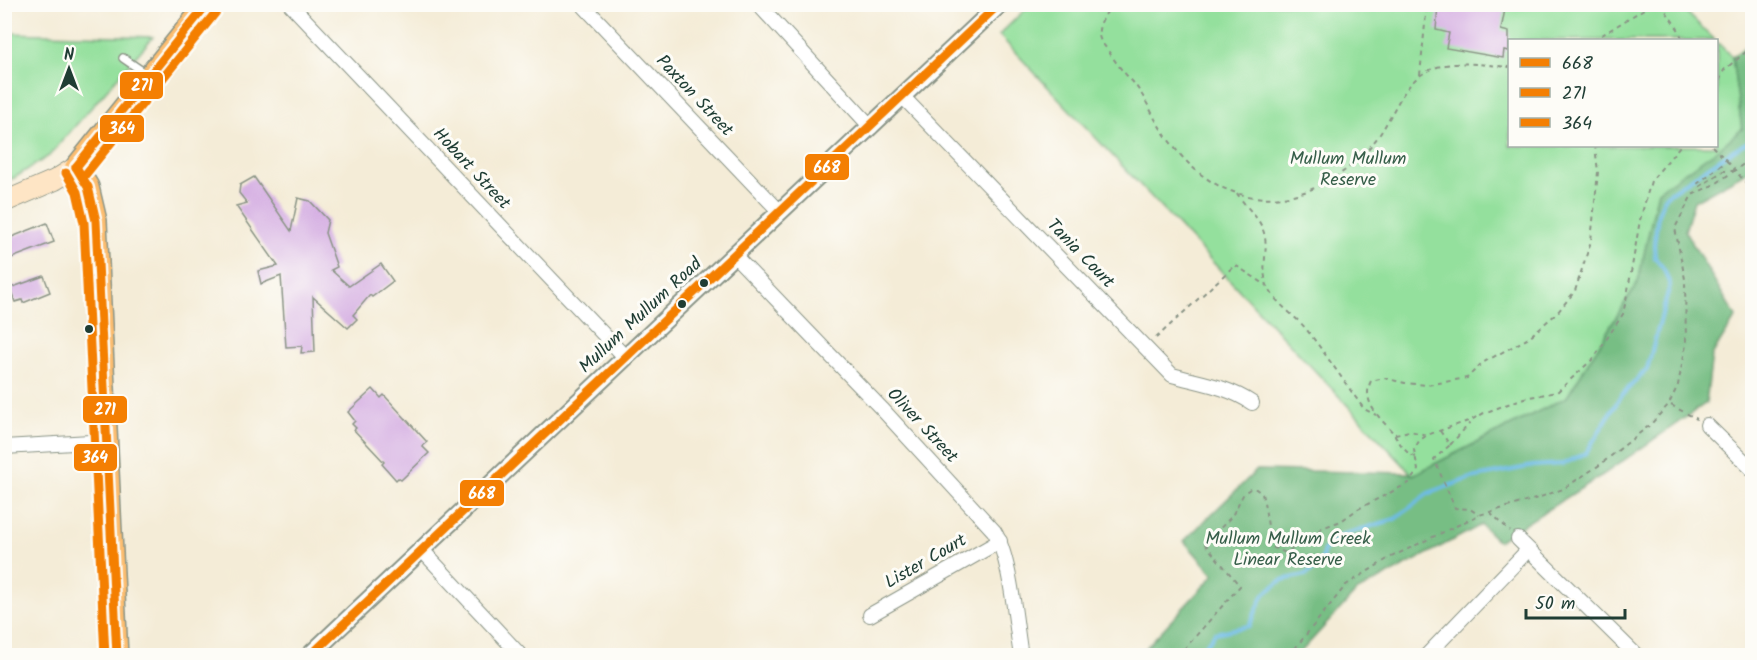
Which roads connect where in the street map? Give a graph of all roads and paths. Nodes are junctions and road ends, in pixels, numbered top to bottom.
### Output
1 (207, 4) edge
2 (290, 4) edge
3 (582, 4) edge
4 (758, 4) edge
5 (1000, 4) edge
6 (1113, 4) edge
7 (1427, 4) edge
8 (1652, 4) edge
9 (1661, 4) edge
10 (1596, 39) edge
11 (1683, 39) edge
12 (1752, 47) edge
13 (123, 58) dead end
14 (1508, 67) edge
15 (1420, 75) junction
16 (149, 76) junction
17 (1718, 84) edge
18 (903, 97) junction
19 (871, 127) junction
20 (1595, 147) edge
21 (1679, 147) edge
22 (1713, 147) edge
23 (1752, 158) edge
24 (1727, 161) junction
25 (76, 167) junction
26 (1736, 171) junction
27 (1752, 190) edge
28 (1236, 193) junction
29 (4, 202) edge
30 (780, 212) junction
31 (734, 255) junction
32 (1267, 286) junction
33 (1145, 348) junction
34 (626, 358) junction
35 (1252, 403) dead end
36 (1669, 404) junction
37 (1376, 415) junction
38 (1471, 420) junction
39 (1707, 425) joint
40 (1440, 431) junction
41 (1394, 434) junction
42 (1427, 435) junction
43 (108, 441) junction
44 (1450, 445) junction
45 (4, 447) edge
46 (1417, 458) junction
47 (1752, 469) edge
48 (1490, 512) junction
49 (1479, 516) junction
50 (1518, 539) joint
51 (1000, 541) junction
52 (421, 549) junction
53 (1528, 550) junction
54 (870, 615) dead end
55 (117, 656) edge
56 (309, 656) edge
57 (521, 656) edge
58 (1021, 656) edge
59 (1178, 656) edge
60 (1289, 656) edge
61 (1426, 656) edge
62 (1637, 656) edge

1 - 16 main road
2 - 34 street, Hobart Street
3 - 30 street, Paxton Street
4 - 19 street
5 - 18 street, Mullum Mullum Road
6 - 28 path
7 - 15 path
8 - 10 path
9 - 11 path
12 - 17 path
13 - 16 lane
14 - 15 path
15 - 28 path
16 - 25 main road
18 - 19 street, Mullum Mullum Road
18 - 33 street, Tania Court
19 - 30 street, Mullum Mullum Road
20 - 37 path
21 - 38 path
22 - 24 path
23 - 26 path
24 - 26 path
24 - 26 path
25 - 29 main road
25 - 43 main road
26 - 27 path
26 - 36 path
28 - 32 path
30 - 31 street, Mullum Mullum Road
31 - 34 street, Mullum Mullum Road
31 - 51 street, Oliver Street
32 - 33 path
32 - 37 path
33 - 35 street, Tania Court
34 - 52 street, Mullum Mullum Road
36 - 39 path
36 - 48 path
37 - 41 path
38 - 40 path
38 - 44 path
39 - 47 street
40 - 42 path
40 - 44 path
41 - 42 path
41 - 46 path
42 - 46 path
43 - 45 street
43 - 55 main road
44 - 49 path
46 - 59 path
48 - 49 path
48 - 50 path
49 - 60 path
50 - 53 street
51 - 54 street, Lister Court
51 - 58 street, Oliver Street
52 - 56 street, Mullum Mullum Road
52 - 57 street
53 - 61 street
53 - 62 street

